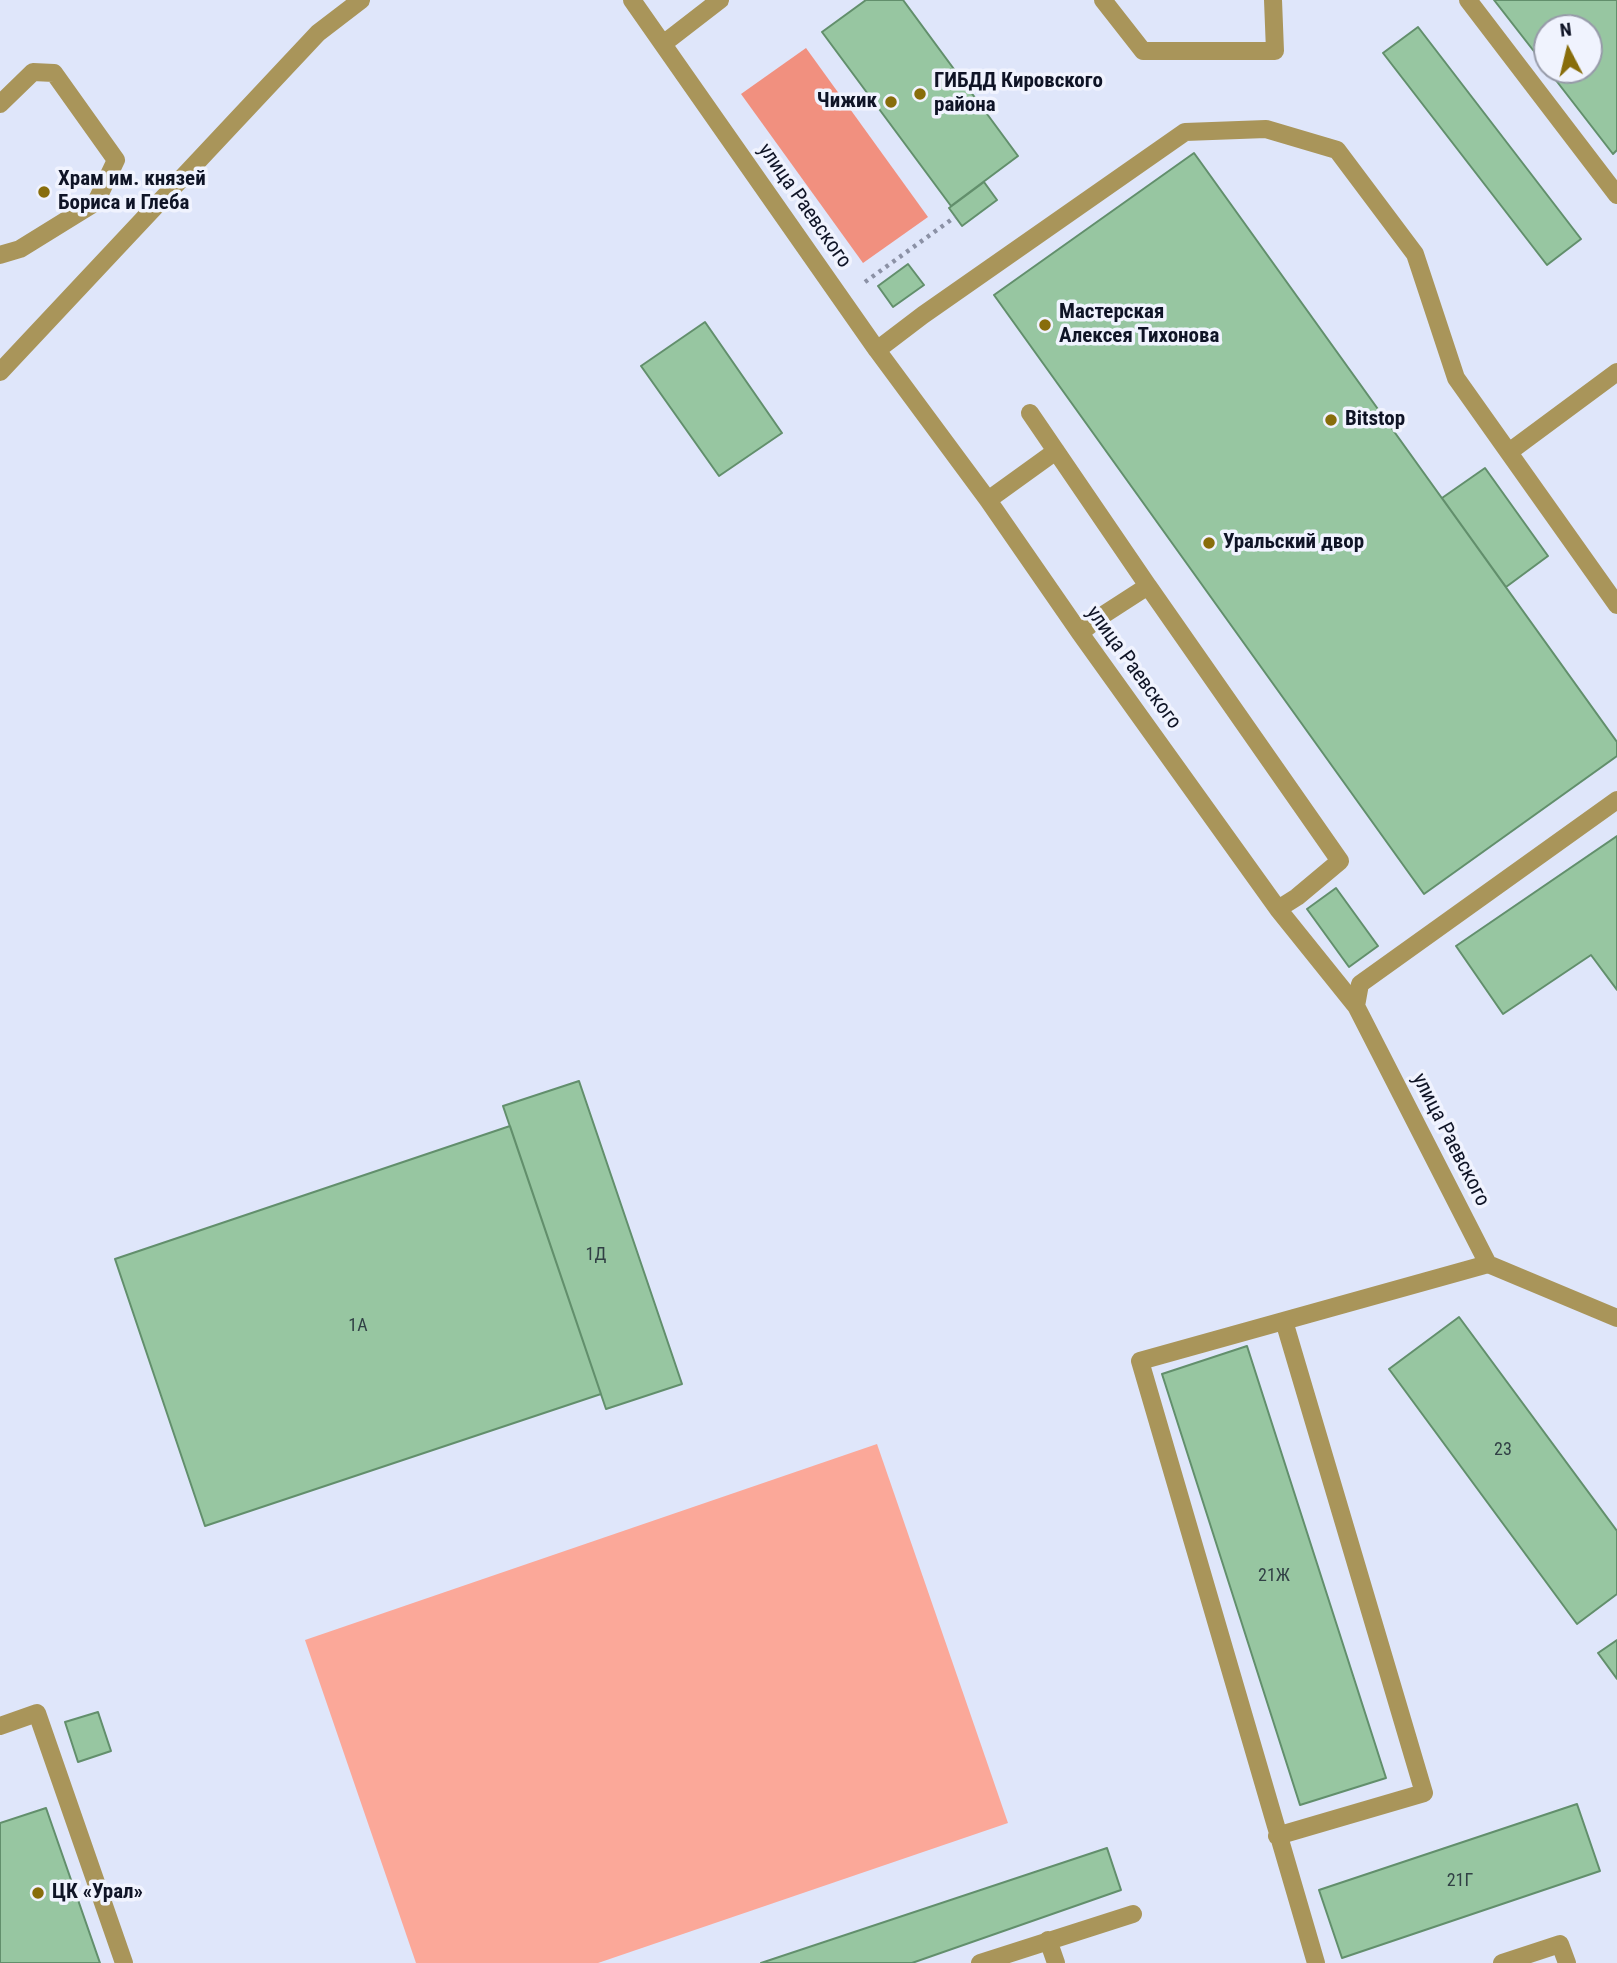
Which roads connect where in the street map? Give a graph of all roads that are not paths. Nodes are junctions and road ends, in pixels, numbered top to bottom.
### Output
1 (361, 0) edge
2 (632, 0) edge
3 (720, 0) edge
4 (1104, 0) edge
5 (1273, 0) edge
6 (1468, 0) edge
7 (663, 44) junction
8 (0, 104) edge
9 (1617, 195) edge
10 (0, 255) edge
11 (877, 350) junction
12 (0, 372) edge
13 (1617, 372) edge
14 (1030, 412) dead end
15 (1056, 451) junction
16 (1509, 452) junction
17 (988, 500) junction
18 (1148, 586) junction
19 (1617, 605) edge
20 (1080, 633) junction
21 (1617, 800) edge
22 (1278, 909) junction
23 (1356, 1006) junction
24 (1488, 1264) junction
25 (1617, 1318) edge
26 (1284, 1321) junction
27 (0, 1726) edge
28 (1277, 1836) junction
29 (1133, 1914) dead end
30 (1048, 1940) junction
31 (124, 1963) edge
32 (980, 1963) edge
33 (1056, 1963) edge
34 (1316, 1963) edge
35 (1502, 1963) edge
36 (1567, 1963) edge

1 - 12 street
2 - 7 street, улица Раевского
3 - 7 street
4 - 5 street
6 - 9 street
7 - 11 street, улица Раевского
8 - 10 street
11 - 16 street
11 - 17 street, улица Раевского
13 - 16 street
14 - 15 street
15 - 17 street
15 - 18 street
16 - 19 street
17 - 20 street, улица Раевского
18 - 20 street
18 - 22 street
20 - 22 street, улица Раевского
21 - 23 street
22 - 23 street, улица Раевского
23 - 24 street, улица Раевского
24 - 25 street
24 - 26 street
26 - 28 street
26 - 28 street
27 - 31 street
28 - 34 street
29 - 30 street
30 - 32 street
30 - 33 street
35 - 36 street

